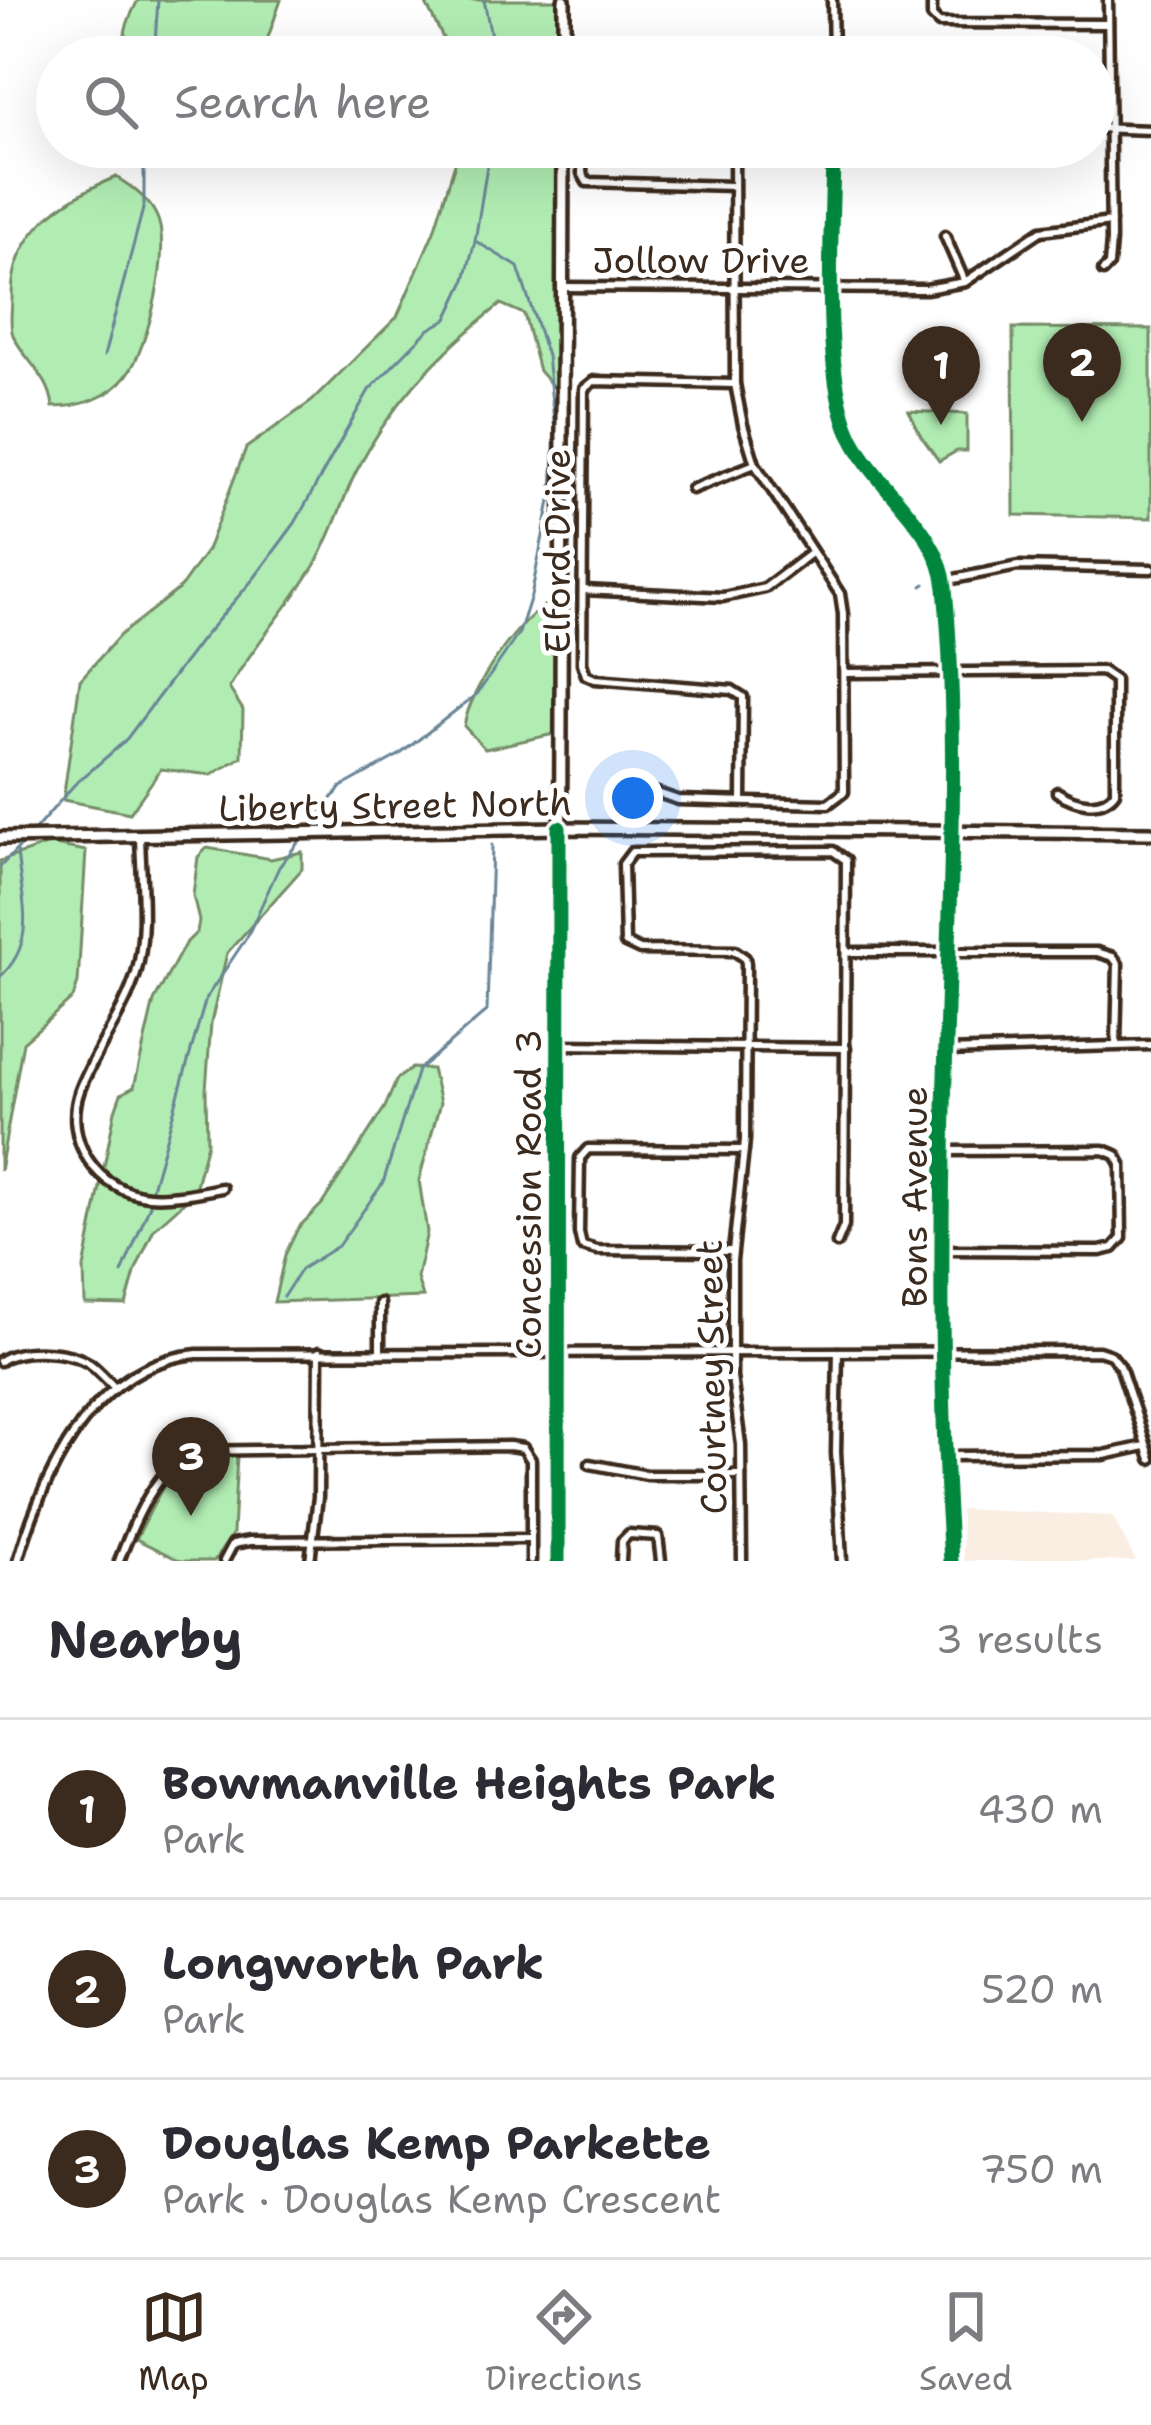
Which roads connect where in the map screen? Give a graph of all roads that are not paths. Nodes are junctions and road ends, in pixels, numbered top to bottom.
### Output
1 (564, 0) edge
2 (832, 0) edge
3 (932, 0) edge
4 (1108, 0) edge
5 (1108, 25) junction
6 (563, 36) edge
7 (832, 36) edge
8 (1108, 36) edge
9 (1115, 128) edge
10 (1151, 130) edge
11 (563, 168) edge
12 (582, 168) edge
13 (733, 168) edge
14 (832, 168) edge
15 (1111, 168) edge
16 (733, 186) junction
17 (1111, 222) junction
18 (945, 236) dead end
19 (1103, 271) dead end
20 (965, 281) junction
21 (561, 287) junction
22 (736, 287) junction
23 (833, 287) junction
24 (735, 383) junction
25 (755, 464) junction
26 (692, 489) dead end
27 (810, 554) junction
28 (1151, 569) edge
29 (944, 581) junction
30 (584, 590) junction
31 (844, 673) junction
32 (949, 673) junction
33 (643, 788) dead end
34 (1058, 792) dead end
35 (742, 800) junction
36 (560, 828) junction
37 (951, 832) junction
38 (1151, 832) edge
39 (140, 836) junction
40 (0, 838) edge
41 (848, 952) junction
42 (948, 953) junction
43 (1116, 1045) junction
44 (1151, 1045) edge
45 (559, 1046) junction
46 (746, 1048) junction
47 (846, 1048) junction
48 (945, 1051) junction
49 (744, 1150) junction
50 (944, 1151) junction
51 (222, 1189) dead end
52 (837, 1243) dead end
53 (944, 1250) junction
54 (732, 1251) junction
55 (380, 1303) dead end
56 (558, 1350) junction
57 (319, 1352) junction
58 (380, 1352) junction
59 (731, 1352) junction
60 (838, 1352) junction
61 (943, 1354) junction
62 (0, 1361) edge
63 (113, 1385) junction
64 (1145, 1446) junction
65 (318, 1448) junction
66 (945, 1456) junction
67 (1151, 1459) edge
68 (590, 1464) dead end
69 (741, 1475) junction
70 (530, 1539) junction
71 (314, 1541) junction
72 (18, 1561) edge
73 (119, 1561) edge
74 (224, 1561) edge
75 (310, 1561) edge
76 (531, 1561) edge
77 (558, 1561) edge
78 (621, 1561) edge
79 (661, 1561) edge
80 (742, 1561) edge
81 (842, 1561) edge
82 (952, 1561) edge

1 - 6 street
2 - 7 street
3 - 5 street
4 - 5 street
5 - 8 street
9 - 10 street
11 - 21 street, Concession Road 3
12 - 16 street
13 - 16 street
14 - 23 street
15 - 17 street
16 - 22 street
17 - 19 street
17 - 20 street, Jollow Drive
18 - 20 street
20 - 23 street, Jollow Drive
21 - 22 street, Jollow Drive
21 - 36 street, Concession Road 3
22 - 23 street, Jollow Drive
22 - 24 street
23 - 29 street
24 - 25 street
24 - 30 street, Elford Drive
25 - 26 street
25 - 27 street
27 - 30 street
27 - 31 street
28 - 29 street
29 - 32 street, Bons Avenue
30 - 35 street, Elford Drive
31 - 32 street
31 - 35 street
32 - 34 street
32 - 37 street, Bons Avenue
33 - 35 street
36 - 37 street, Liberty Street North
36 - 39 street, Liberty Street North
36 - 45 street, Concession Road 3
37 - 38 street, Liberty Street North
37 - 42 street, Bons Avenue
39 - 40 street, Liberty Street North
39 - 51 street
41 - 42 street
41 - 46 street, Courtney Street
41 - 47 street
42 - 43 street
42 - 48 street, Bons Avenue
43 - 44 street
43 - 48 street
45 - 46 street
45 - 56 street, Concession Road 3
46 - 47 street
46 - 49 street, Courtney Street
47 - 52 street
48 - 50 street, Bons Avenue
49 - 54 street, Courtney Street
49 - 54 street
50 - 53 street, Bons Avenue
50 - 53 street
53 - 61 street, Bons Avenue
54 - 59 street, Courtney Street
55 - 58 street
56 - 58 street
56 - 59 street
56 - 77 street, Concession Road 3
57 - 58 street
57 - 63 street
57 - 65 street
59 - 60 street
59 - 69 street, Courtney Street
60 - 61 street
60 - 81 street
61 - 64 street
61 - 66 street, Bons Avenue
62 - 63 street
63 - 72 street
64 - 66 street
64 - 67 street
65 - 70 street
65 - 71 street
65 - 73 street
66 - 82 street, Bons Avenue
68 - 69 street
69 - 80 street, Courtney Street
70 - 71 street
70 - 76 street
71 - 74 street
71 - 75 street
78 - 79 street

